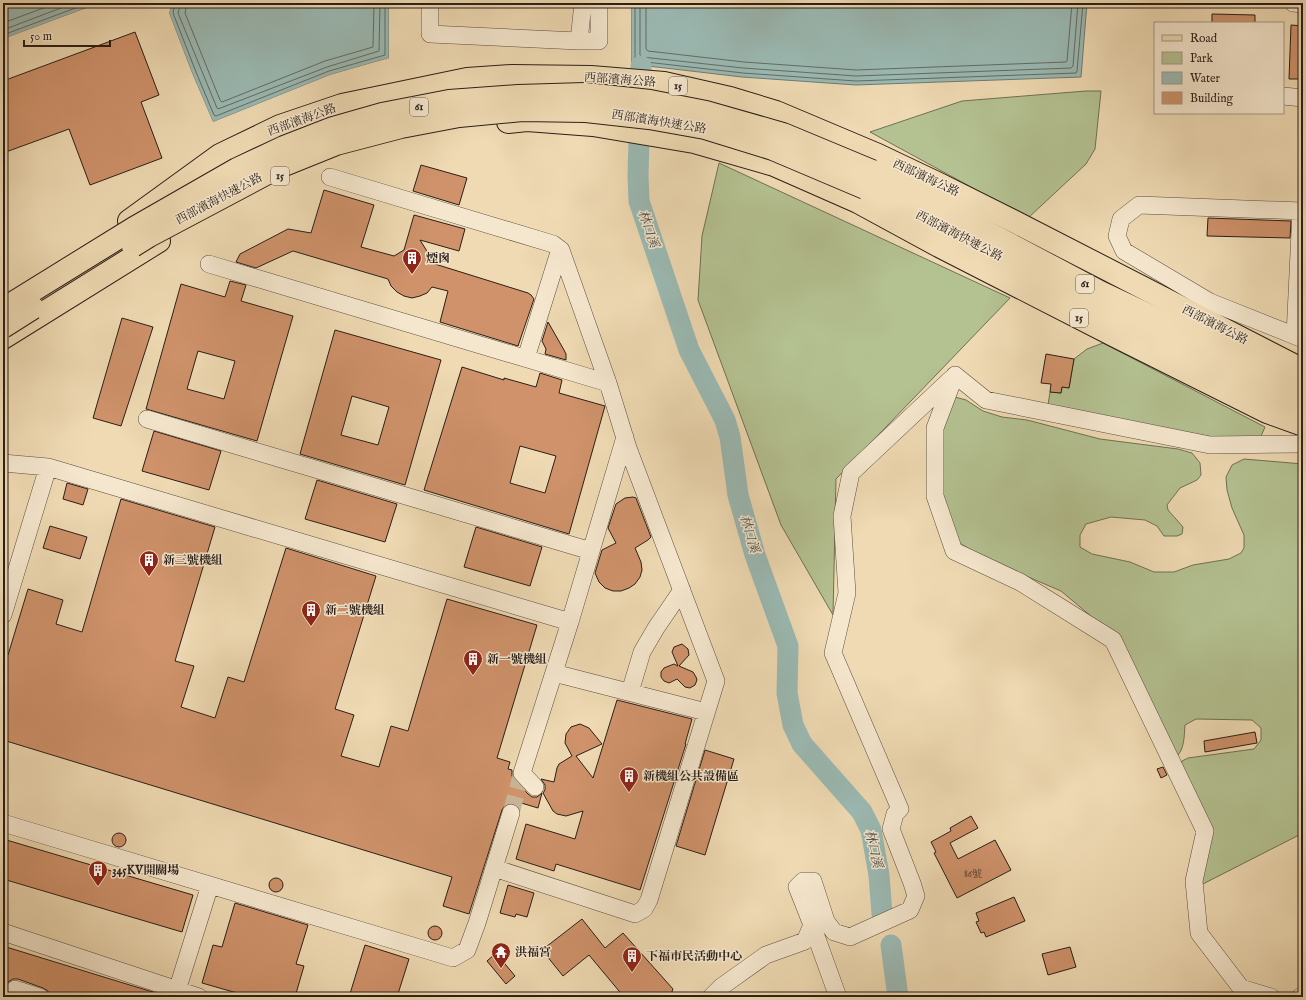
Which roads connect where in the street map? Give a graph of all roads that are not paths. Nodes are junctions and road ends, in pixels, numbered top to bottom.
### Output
1 (430, 3) edge
2 (599, 3) edge
3 (1293, 3) edge
4 (1303, 4) edge
5 (583, 7) edge
6 (579, 41) junction
7 (1284, 96) edge
8 (1303, 98) edge
9 (330, 177) dead end
10 (869, 179) junction
11 (180, 184) junction
12 (203, 217) junction
13 (560, 249) junction
14 (209, 264) dead end
15 (3, 300) edge
16 (3, 309) edge
17 (3, 327) edge
18 (3, 338) edge
19 (1299, 338) edge
20 (526, 358) junction
21 (1303, 370) edge
22 (956, 375) junction
23 (608, 383) junction
24 (1303, 388) edge
25 (1303, 406) edge
26 (147, 419) dead end
27 (1303, 425) edge
28 (624, 436) junction
29 (1303, 444) edge
30 (3, 463) edge
31 (48, 466) junction
32 (591, 552) junction
33 (682, 590) junction
34 (3, 615) edge
35 (570, 622) junction
36 (554, 673) junction
37 (630, 692) junction
38 (706, 712) junction
39 (535, 787) dead end
40 (510, 813) tunnel mouth
41 (3, 823) edge
42 (494, 868) junction
43 (210, 885) junction
44 (812, 925) junction
45 (3, 932) edge
46 (15, 989) dead end
47 (176, 994) edge
48 (1303, 996) edge
49 (40, 997) edge
50 (199, 997) edge
51 (711, 997) edge
52 (838, 997) edge
53 (1271, 997) edge
54 (1300, 997) edge

1 - 6 street
2 - 6 street
3 - 4 street
5 - 6 street
7 - 8 street
9 - 13 street
10 - 16 main road, 西部濱海快速公路 / 61, bridge
10 - 17 main road, 西部濱海快速公路 / 61, bridge
10 - 24 main road, 西部濱海快速公路 / 61
10 - 25 main road, 西部濱海快速公路 / 61
11 - 12 street
11 - 15 main road, 西部濱海公路 / 15
11 - 21 main road, 西部濱海公路 / 15
12 - 18 main road, 15
12 - 27 main road, 15
13 - 20 street
13 - 23 street
14 - 20 street
19 - 19 street
20 - 23 street
22 - 29 street
22 - 44 street
22 - 53 street
23 - 28 street
26 - 32 street
28 - 32 street
28 - 33 street
30 - 31 street
31 - 34 street
31 - 35 street
32 - 35 street
33 - 37 street
33 - 38 street
35 - 36 street
36 - 37 street
36 - 39 street
37 - 38 street
38 - 42 street
40 - 42 street
41 - 43 street
42 - 43 street
43 - 47 street
44 - 51 street
44 - 52 street
45 - 47 street
46 - 49 street
47 - 50 street
48 - 54 street

